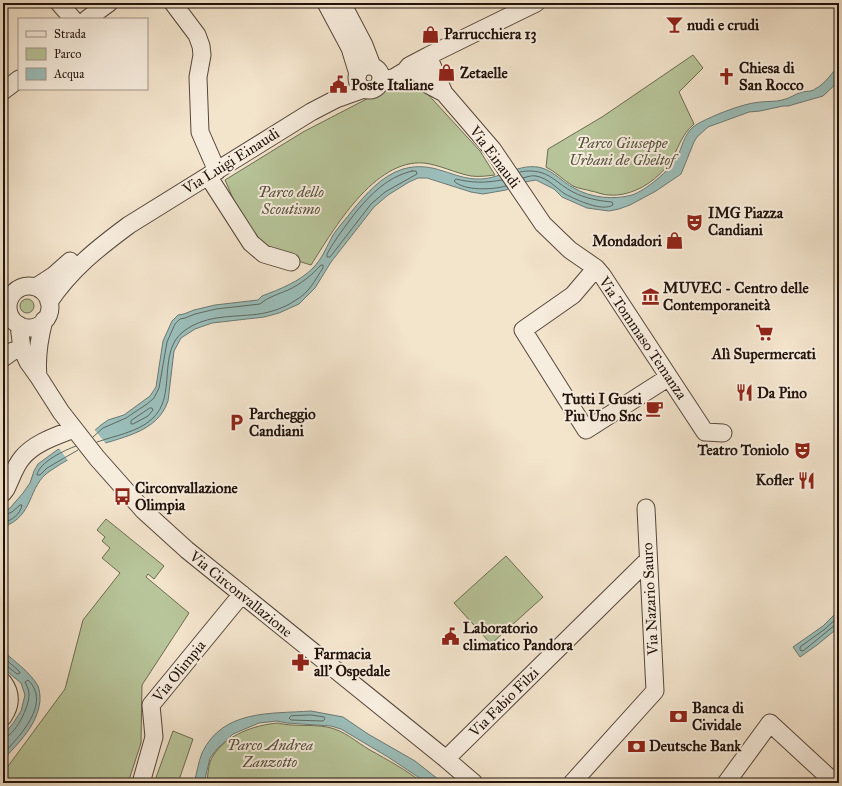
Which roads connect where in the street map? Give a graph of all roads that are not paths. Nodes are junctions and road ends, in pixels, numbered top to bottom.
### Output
1 (58, 3) edge
2 (109, 3) edge
3 (173, 3) edge
4 (326, 3) edge
5 (342, 3) edge
6 (536, 3) edge
7 (72, 18) edge
8 (88, 18) edge
9 (417, 62) junction
10 (370, 76) junction
11 (18, 80) edge
12 (3, 91) edge
13 (212, 173) junction
14 (543, 224) joint
15 (104, 243) junction
16 (291, 262) dead end
17 (596, 268) junction
18 (3, 283) edge
19 (28, 288) junction
20 (49, 302) junction
21 (6, 307) edge
22 (44, 320) junction
23 (19, 325) junction
24 (22, 349) junction
25 (3, 358) edge
26 (38, 376) junction
27 (669, 376) junction
28 (74, 429) junction
29 (723, 433) dead end
30 (3, 493) edge
31 (646, 508) dead end
32 (648, 560) junction
33 (242, 594) junction
34 (3, 682) edge
35 (3, 717) edge
36 (446, 760) junction
37 (141, 783) edge
38 (474, 783) edge
39 (572, 783) edge
40 (726, 783) edge
41 (835, 783) edge

1 - 7 street
2 - 8 street
3 - 13 street
4 - 10 street
5 - 10 street
6 - 9 street, Via Luigi Einaudi
9 - 10 street, Via Luigi Einaudi
9 - 14 street, Via Einaudi
10 - 13 street, Via Luigi Einaudi
11 - 12 street
13 - 15 street, Via Luigi Einaudi
13 - 16 street
14 - 17 street, Via Tommaso Temanza
15 - 19 street, Via Luigi Einaudi
15 - 20 street, Via Luigi Einaudi
17 - 27 street, Via Tommaso Temanza
17 - 27 street
18 - 19 street
19 - 20 street
19 - 21 street
20 - 22 street
21 - 23 street
22 - 23 street
22 - 26 street, Via Circonvallazione
23 - 24 street, Via Circonvallazione
24 - 25 street
24 - 26 street, Via Circonvallazione
26 - 28 street, Via Circonvallazione
27 - 29 street, Via Tommaso Temanza
28 - 30 street
28 - 33 street, Via Circonvallazione
31 - 32 street, Via Nazario Sauro
32 - 36 street, Via Fabio Filzi
32 - 39 street, Via Nazario Sauro
33 - 36 street, Via Circonvallazione
33 - 37 street, Via Olimpia
34 - 35 street
36 - 38 street, Via Circonvallazione
40 - 41 street

